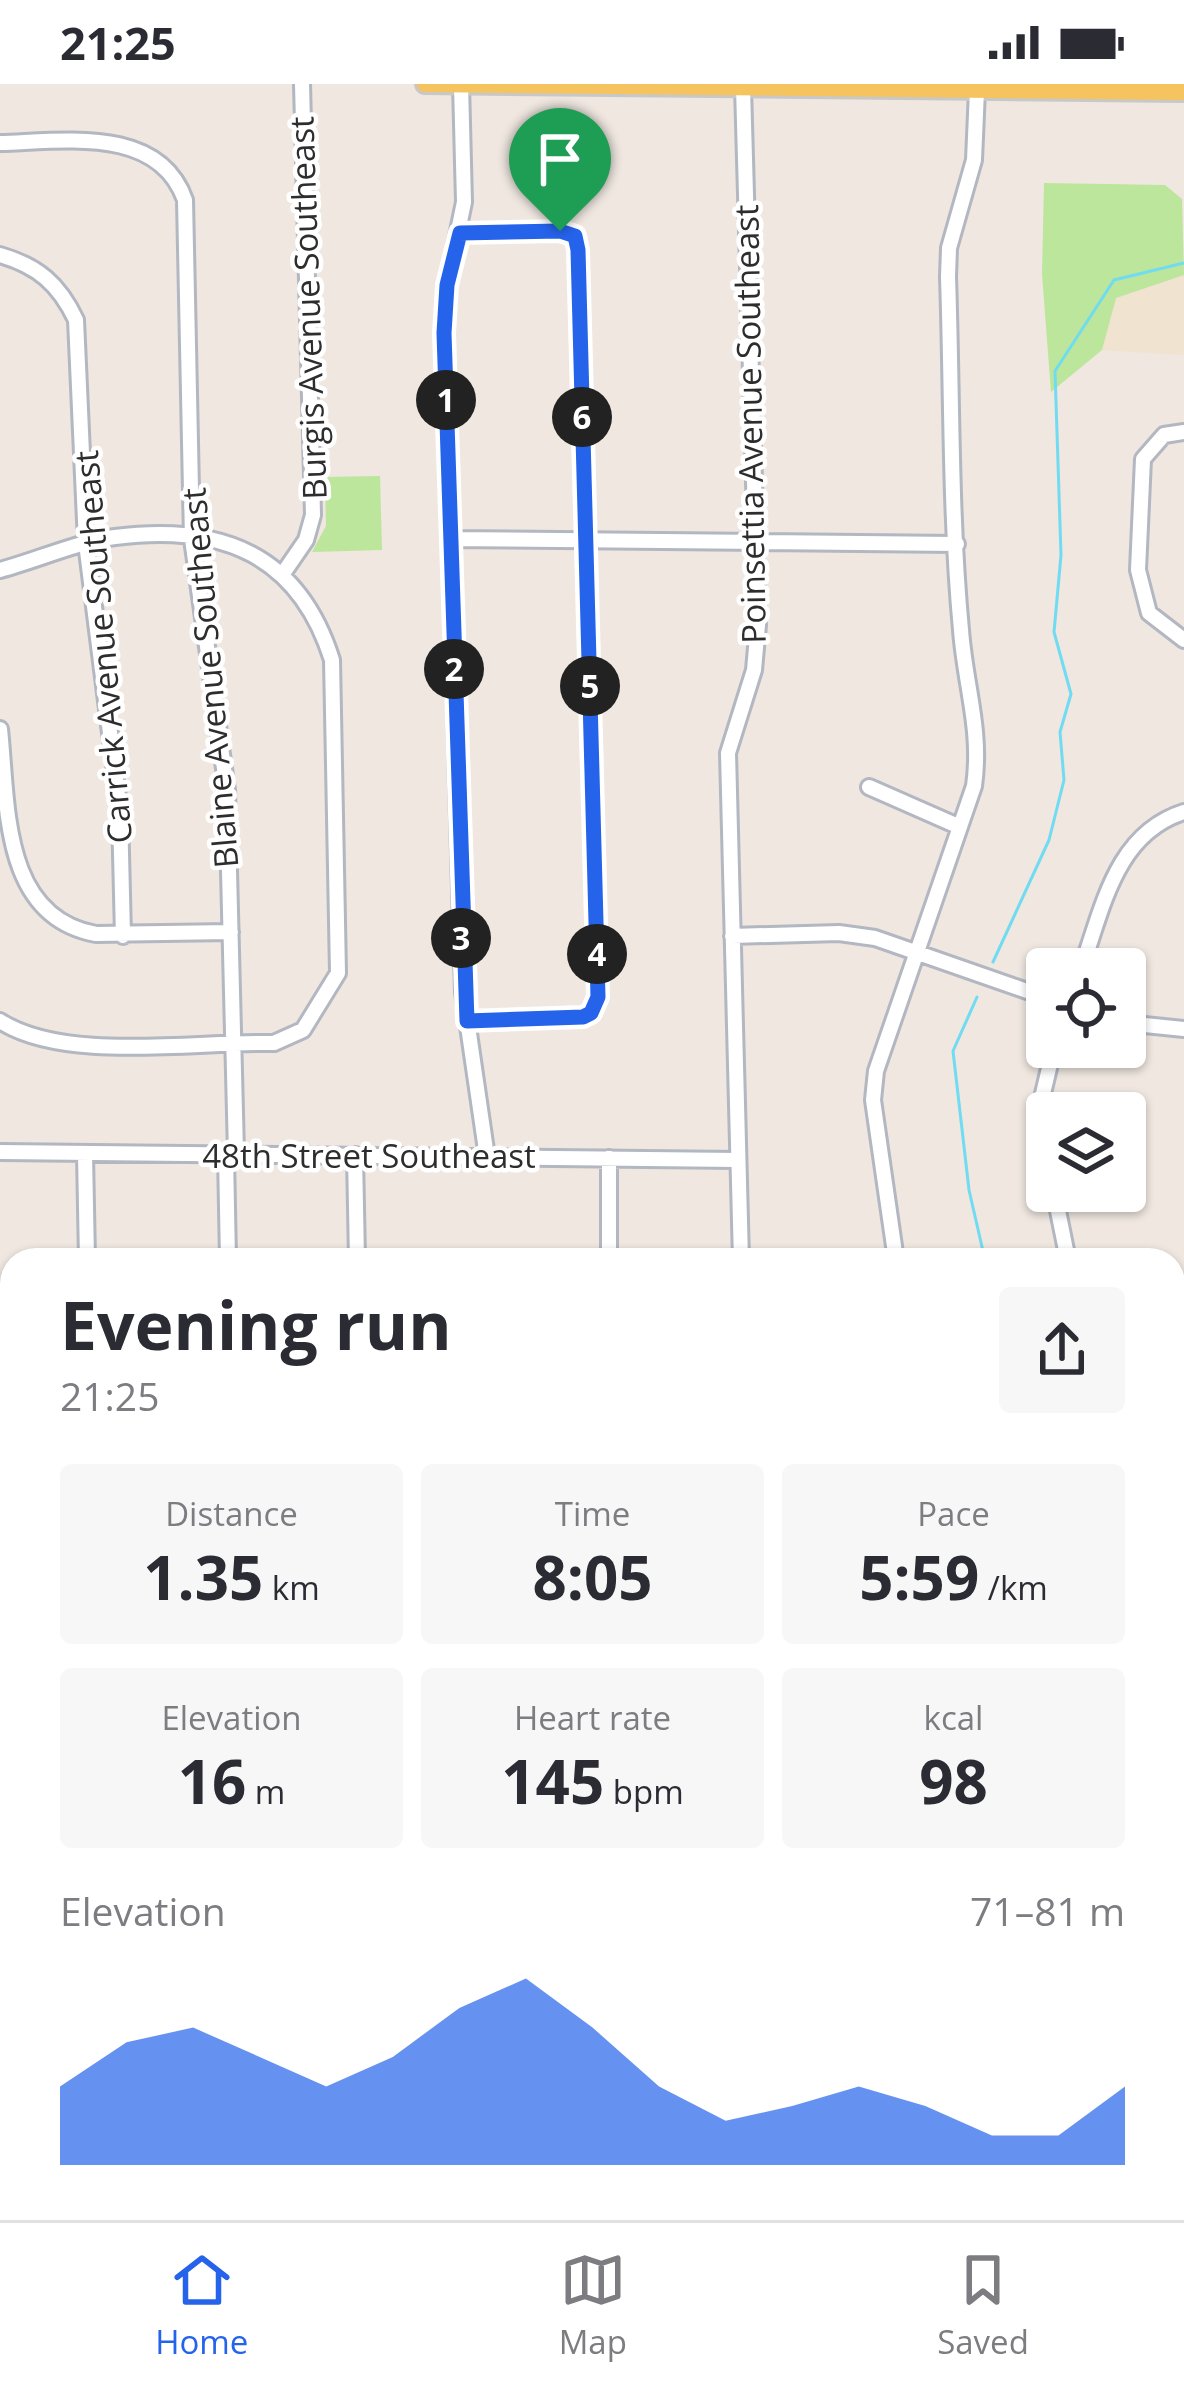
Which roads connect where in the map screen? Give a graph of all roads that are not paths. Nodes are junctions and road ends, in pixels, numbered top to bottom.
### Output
1 (302, 84) edge
2 (425, 84) edge
3 (461, 84) edge
4 (619, 85) edge
5 (744, 86) edge
6 (918, 87) edge
7 (978, 87) edge
8 (1178, 89) edge
9 (0, 143) edge
10 (460, 233) junction
11 (0, 255) edge
12 (1184, 432) edge
13 (584, 538) junction
14 (192, 539) junction
15 (449, 539) junction
16 (756, 542) junction
17 (86, 543) junction
18 (957, 544) junction
19 (0, 570) edge
20 (284, 572) junction
21 (1184, 640) edge
22 (0, 729) edge
23 (869, 787) dead end
24 (1184, 812) edge
25 (960, 827) junction
26 (231, 932) junction
27 (123, 936) junction
28 (732, 937) junction
29 (1089, 948) edge
30 (915, 951) junction
31 (1026, 991) edge
32 (0, 1021) edge
33 (467, 1021) junction
34 (1146, 1025) edge
35 (1184, 1029) edge
36 (234, 1042) junction
37 (0, 1152) edge
38 (85, 1154) junction
39 (231, 1154) junction
40 (355, 1155) junction
41 (487, 1156) junction
42 (609, 1158) junction
43 (738, 1160) junction
44 (1058, 1212) edge
45 (87, 1248) edge
46 (228, 1248) edge
47 (357, 1248) edge
48 (609, 1248) edge
49 (741, 1248) edge
50 (894, 1248) edge
51 (1066, 1248) edge

1 - 20 street, Burgis Avenue Southeast
2 - 3 main road
3 - 4 main road
3 - 10 street
4 - 5 main road
5 - 6 main road
5 - 16 street, Poinsettia Avenue Southeast
6 - 7 main road
7 - 8 main road
7 - 18 street
9 - 14 street, Blaine Avenue Southeast
10 - 13 street
10 - 15 street
11 - 17 street, Carrick Avenue Southeast
12 - 21 street
13 - 15 street
13 - 16 street
13 - 33 street
14 - 17 street
14 - 20 street
14 - 26 street, Blaine Avenue Southeast
15 - 33 street
16 - 18 street
16 - 28 street, Poinsettia Avenue Southeast
17 - 19 street
17 - 27 street, Carrick Avenue Southeast
18 - 25 street
20 - 36 street
22 - 27 street
23 - 25 street
24 - 29 street
25 - 30 street
26 - 27 street
26 - 36 street, Blaine Avenue Southeast
28 - 30 street
28 - 43 street, Poinsettia Avenue Southeast
30 - 31 street
30 - 50 street
32 - 36 street
33 - 41 street
34 - 35 street
36 - 39 street, Blaine Avenue Southeast
37 - 38 street, 48th Street Southeast
38 - 39 street, 48th Street Southeast
38 - 45 street
39 - 40 street, 48th Street Southeast
39 - 46 street, Blaine Avenue Southeast
40 - 41 street, 48th Street Southeast
40 - 47 street
41 - 42 street, 48th Street Southeast
42 - 43 street, 48th Street Southeast
42 - 48 street
43 - 49 street, Poinsettia Avenue Southeast
44 - 51 street

